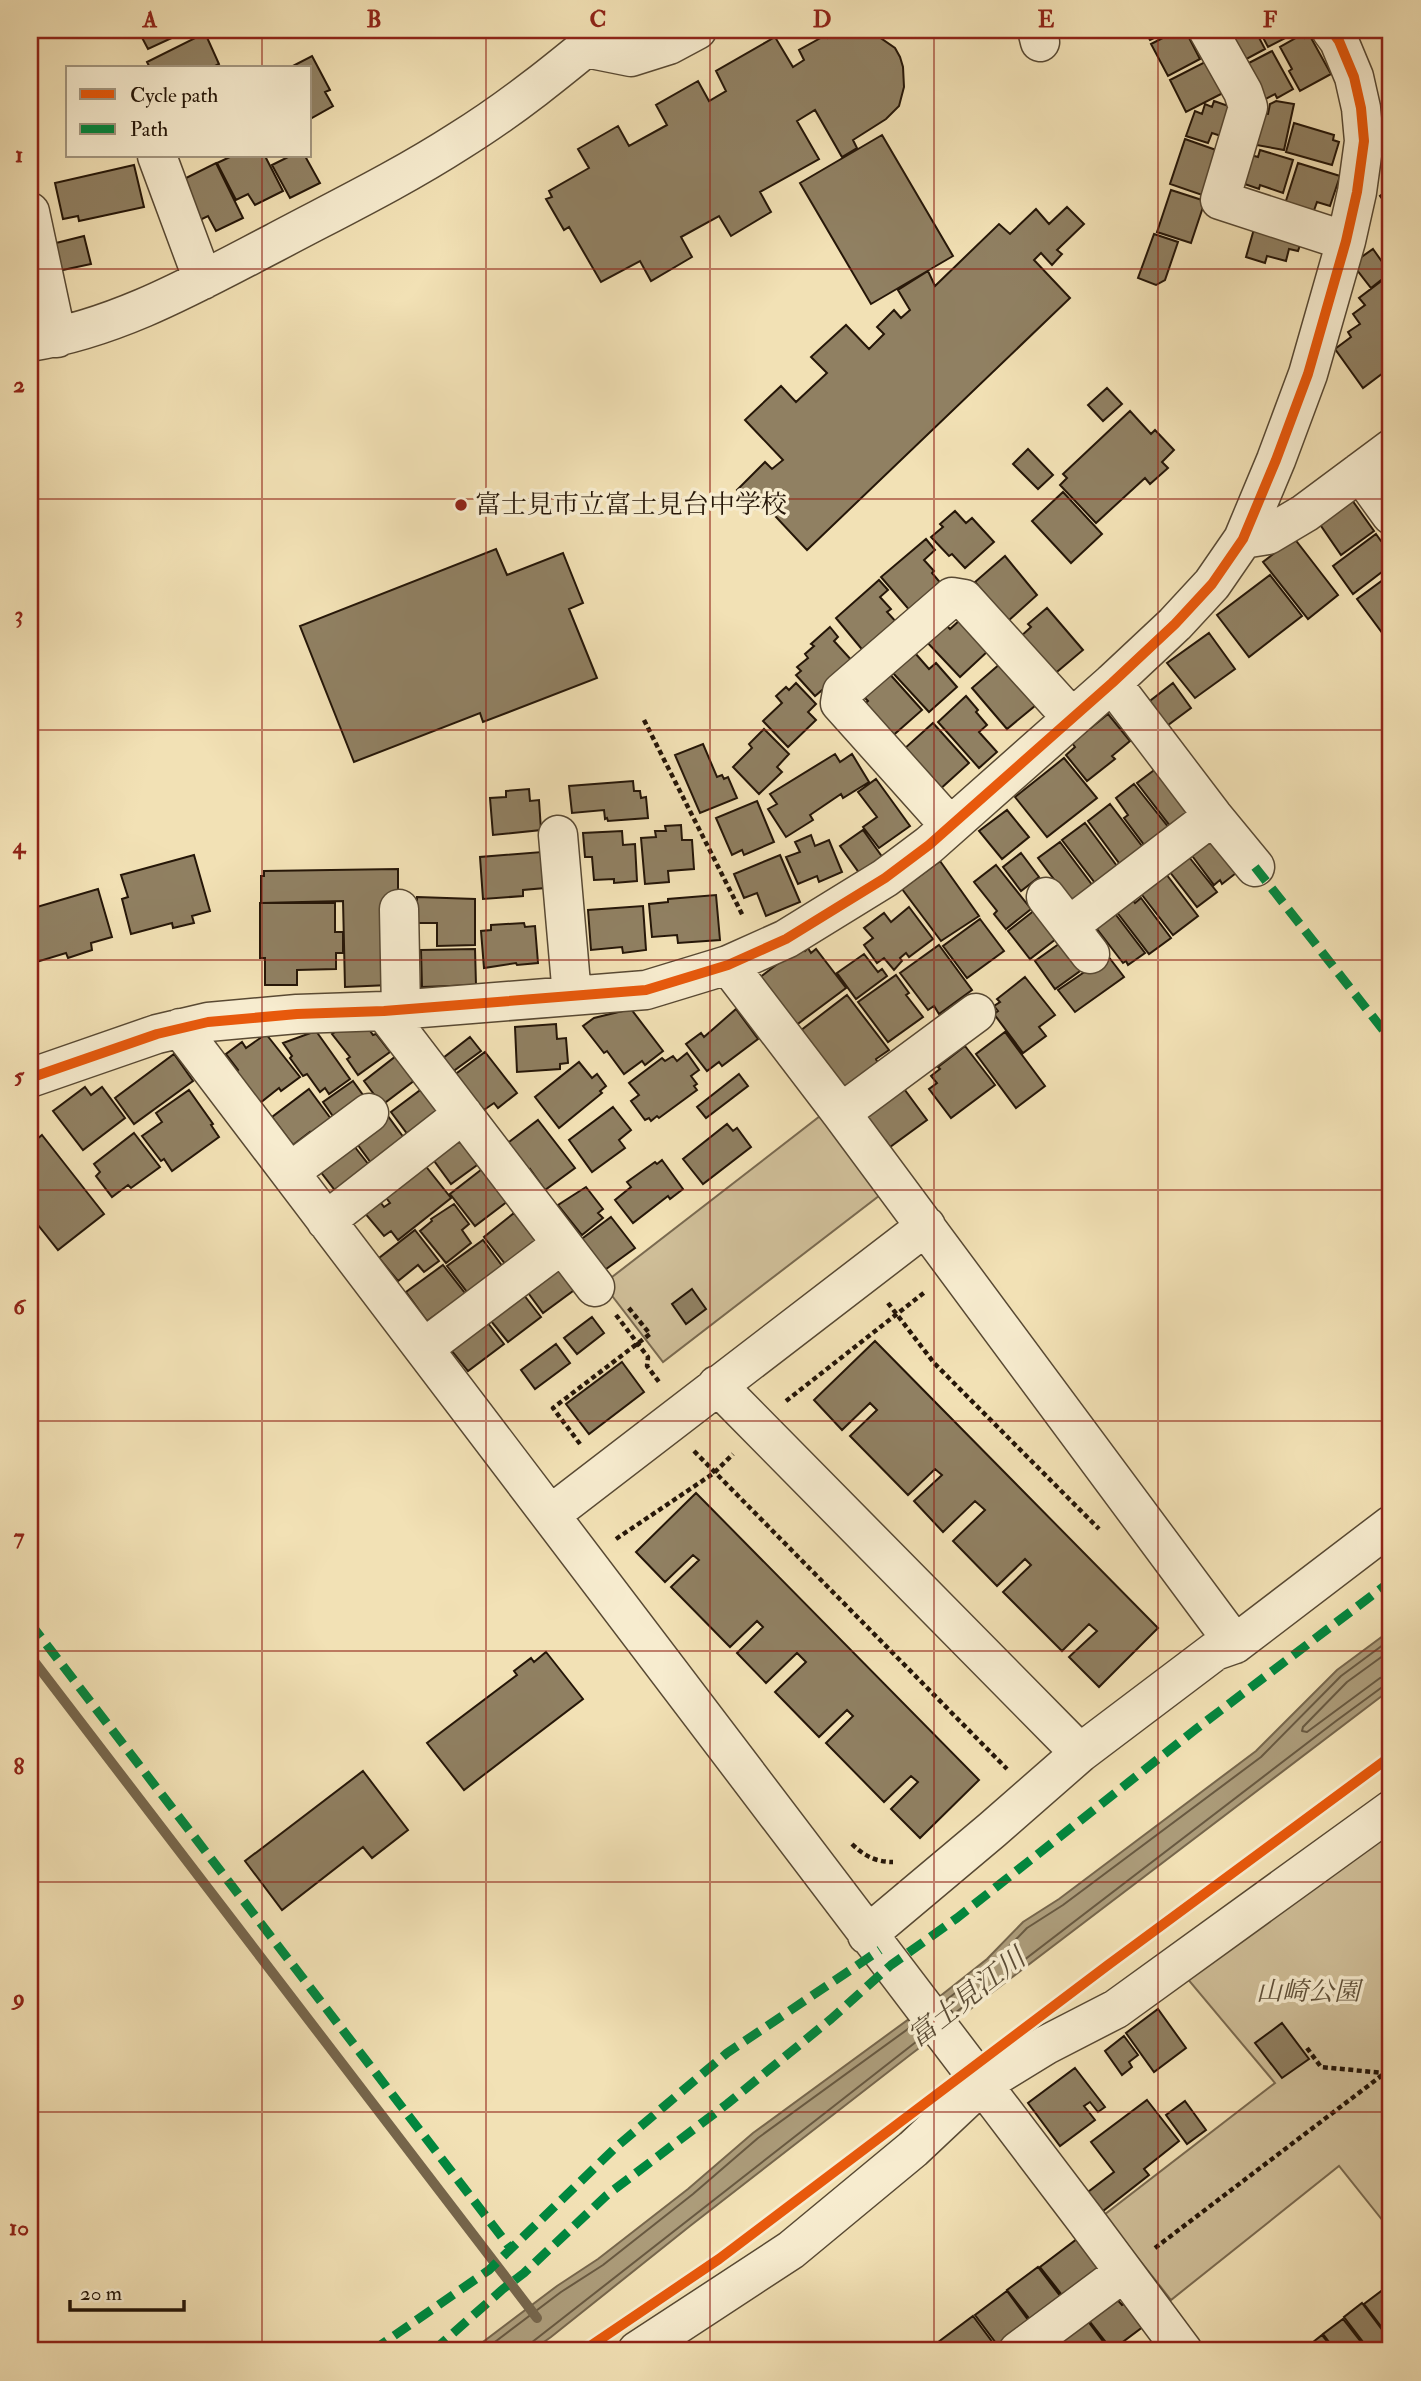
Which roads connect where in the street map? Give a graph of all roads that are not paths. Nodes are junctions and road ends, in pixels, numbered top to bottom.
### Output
1 (697, 30) edge
2 (1208, 30) edge
3 (1331, 30) edge
4 (597, 39) edge
5 (1378, 135) edge
6 (158, 158) edge
7 (30, 212) edge
8 (1346, 241) junction
9 (203, 280) junction
10 (43, 340) edge
11 (1391, 449) edge
12 (1360, 472) junction
13 (1391, 515) edge
14 (1243, 539) junction
15 (1112, 683) junction
16 (1072, 719) junction
17 (1213, 816) junction
18 (950, 826) junction
19 (558, 835) dead end
20 (1255, 867) dead end
21 (1046, 897) dead end
22 (399, 909) dead end
23 (745, 958) junction
24 (572, 996) junction
25 (393, 1010) junction
26 (976, 1013) dead end
27 (180, 1028) junction
28 (30, 1078) edge
29 (369, 1113) dead end
30 (841, 1113) junction
31 (463, 1114) junction
32 (290, 1172) junction
33 (326, 1221) junction
34 (926, 1226) junction
35 (561, 1245) junction
36 (609, 1295) road end
37 (424, 1348) junction
38 (717, 1385) junction
39 (550, 1515) junction
40 (1391, 1525) edge
41 (1235, 1644) junction
42 (1080, 1753) junction
43 (1391, 1810) edge
44 (867, 1935) junction
45 (976, 2078) junction
46 (1124, 2272) junction
47 (637, 2351) edge
48 (1018, 2351) edge
49 (1183, 2351) edge

1 - 4 street
2 - 8 street
3 - 5 street
4 - 9 street
5 - 8 street
6 - 9 street
7 - 10 street
8 - 14 street
9 - 10 street
11 - 12 street
12 - 13 street
12 - 14 street
14 - 15 street
15 - 16 street
15 - 17 street
16 - 18 street
16 - 18 street
17 - 20 street
17 - 21 street
18 - 23 street
19 - 24 street
22 - 25 street
23 - 24 street
23 - 30 street
24 - 25 street
25 - 27 street
25 - 31 street
26 - 30 street
27 - 28 street
27 - 32 street
29 - 32 street
30 - 34 street
31 - 33 street
31 - 35 street
32 - 33 street
33 - 37 street
34 - 38 street
34 - 41 street
35 - 36 street
35 - 37 street
37 - 39 street
38 - 39 street
38 - 42 street
39 - 44 street
40 - 41 street
41 - 42 street
42 - 44 street
43 - 45 street
44 - 45 street
45 - 46 street
45 - 47 street
46 - 48 street
46 - 49 street

